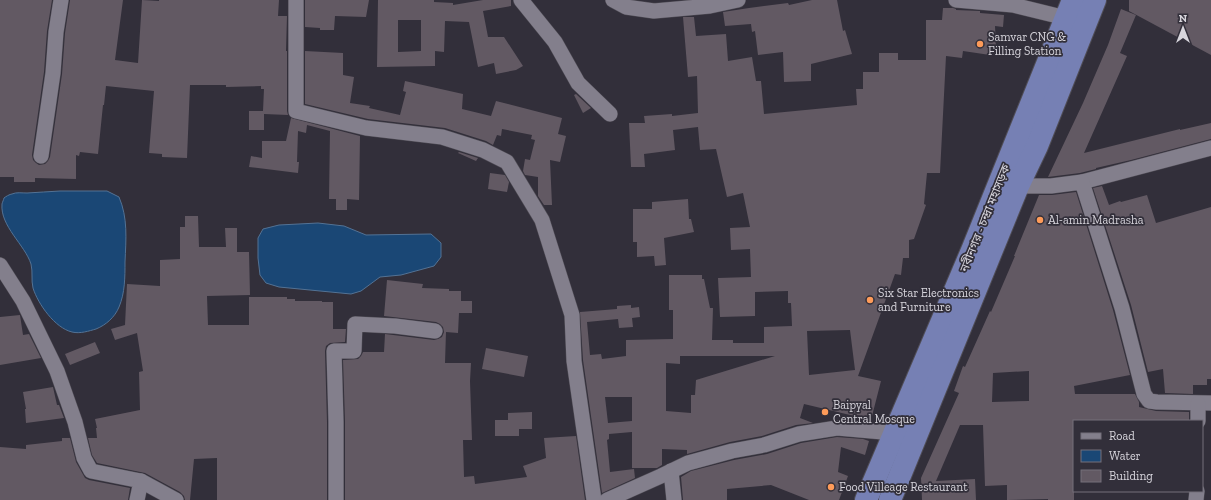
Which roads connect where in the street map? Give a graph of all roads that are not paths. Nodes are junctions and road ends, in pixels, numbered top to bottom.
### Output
1 (61, 0) edge
2 (296, 0) edge
3 (521, 0) edge
4 (612, 0) edge
5 (738, 0) edge
6 (956, 0) edge
7 (1095, 0) edge
8 (1069, 9) edge
9 (610, 114) dead end
10 (1211, 148) edge
11 (41, 156) dead end
12 (1082, 182) junction
13 (1018, 186) junction
14 (0, 266) edge
15 (435, 331) dead end
16 (1205, 403) edge
17 (1198, 420) edge
18 (894, 433) junction
19 (671, 471) junction
20 (141, 481) junction
21 (136, 500) edge
22 (176, 500) edge
23 (336, 500) edge
24 (594, 500) edge
25 (607, 500) edge
26 (674, 500) edge
27 (866, 500) edge
28 (890, 500) edge

1 - 11 street
2 - 24 street
3 - 9 street
4 - 5 street
6 - 8 street
7 - 13 highway, নবীনগর - চন্দ্রা মহাসড়ক
8 - 18 highway, নবীনগর - চন্দ্রা মহাসড়ক
10 - 12 street
12 - 13 street
12 - 16 street
13 - 28 highway, নবীনগর - চন্দ্রা মহাসড়ক
14 - 20 street
15 - 23 street
16 - 17 street
18 - 19 street
18 - 27 highway, নবীনগর - চন্দ্রা মহাসড়ক
19 - 25 street
19 - 26 street
20 - 21 street
20 - 22 street

